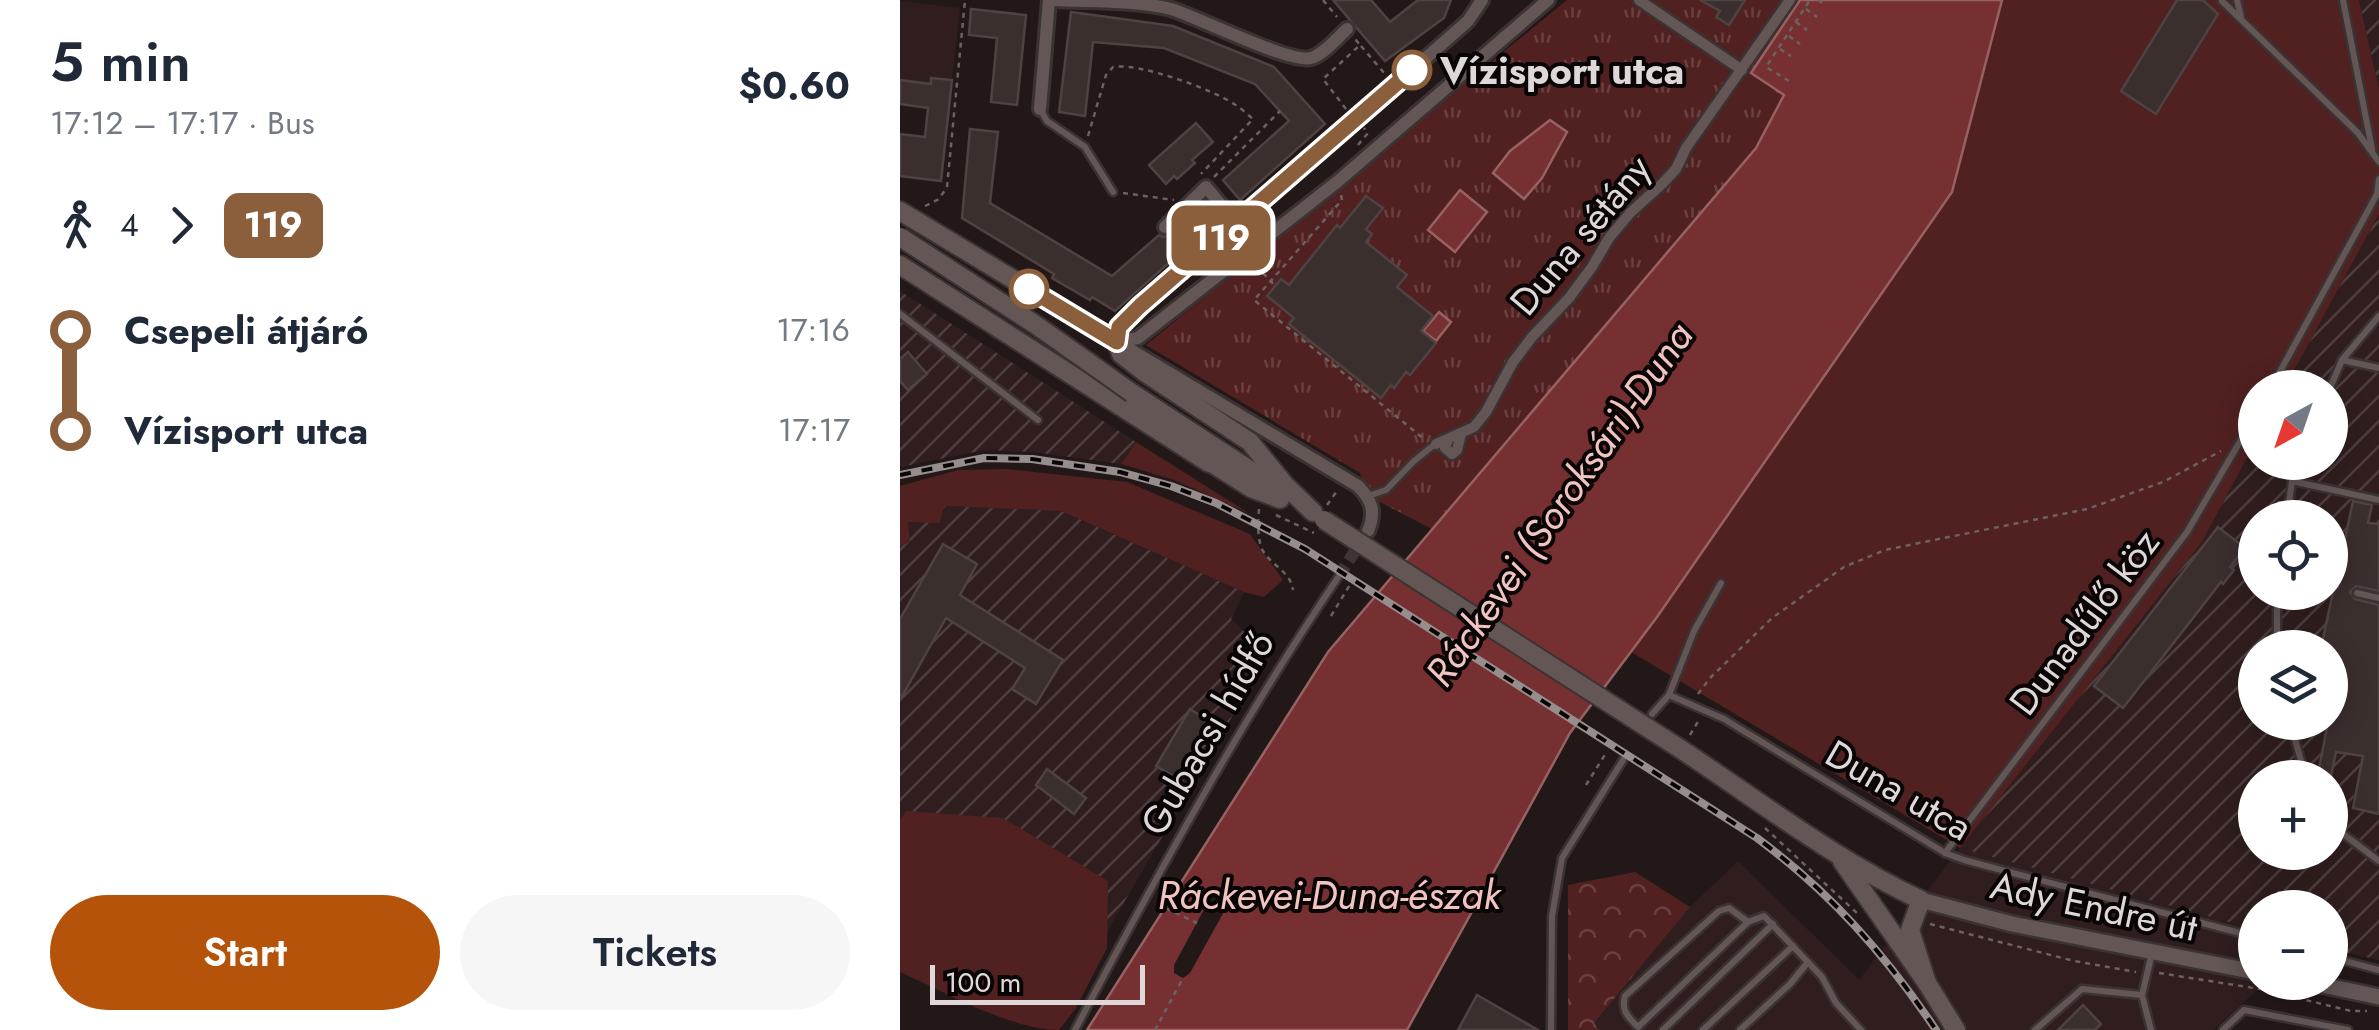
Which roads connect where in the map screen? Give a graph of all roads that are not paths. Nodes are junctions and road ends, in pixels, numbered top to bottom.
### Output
1 (1051, 0) edge
2 (1482, 0) edge
3 (1548, 0) edge
4 (1638, 0) edge
5 (1790, 0) edge
6 (2237, 0) edge
7 (2343, 0) edge
8 (2222, 1) edge
9 (1143, 2) edge
10 (2242, 18) junction
11 (1347, 30) dead end
12 (1742, 70) junction
13 (1040, 109) joint
14 (2372, 150) junction
15 (2379, 162) edge
16 (2379, 179) edge
17 (1112, 192) road end
18 (908, 215) edge
19 (1237, 224) junction
20 (1165, 227) dead end
21 (900, 237) edge
22 (900, 266) edge
23 (1140, 306) junction
24 (900, 314) edge
25 (2379, 316) edge
26 (1155, 323) junction
27 (1117, 342) junction
28 (2342, 360) junction
29 (2379, 368) edge
30 (2281, 370) edge
31 (2338, 370) edge
32 (1132, 393) junction
33 (1038, 420) dead end
34 (1439, 443) joint
35 (2238, 447) edge
36 (1209, 462) junction
37 (2292, 481) joint
38 (1368, 496) junction
39 (2289, 500) edge
40 (2379, 500) edge
41 (1322, 512) junction
42 (1368, 531) tunnel mouth
43 (1339, 576) tunnel mouth
44 (1721, 583) dead end
45 (2357, 592) dead end
46 (2379, 598) edge
47 (1669, 696) junction
48 (1652, 714) dead end
49 (1623, 760) dead end
50 (2348, 838) edge
51 (1945, 852) junction
52 (1836, 853) junction
53 (2379, 861) edge
54 (1922, 900) junction
55 (1748, 922) junction
56 (1773, 924) junction
57 (2238, 933) edge
58 (1793, 946) junction
59 (2152, 951) junction
60 (1808, 962) junction
61 (2348, 962) edge
62 (2238, 969) edge
63 (2379, 970) edge
64 (1927, 982) junction
65 (2348, 994) edge
66 (2142, 995) junction
67 (2378, 1003) edge
68 (1639, 1028) edge
69 (1075, 1030) edge
70 (1551, 1030) edge
71 (1663, 1030) edge
72 (1704, 1030) edge
73 (1740, 1030) edge
74 (1861, 1030) edge
75 (1956, 1030) edge
76 (2035, 1030) edge
77 (2150, 1030) edge
78 (2223, 1030) edge
79 (2348, 1030) edge

1 - 9 street
1 - 13 street
2 - 19 street
3 - 26 street
4 - 12 street
5 - 12 street, Duna sétány
6 - 10 lane
7 - 14 lane
8 - 10 lane
9 - 11 street
10 - 14 lane
12 - 34 street, Duna sétány
13 - 17 lane
14 - 15 lane
16 - 30 lane
18 - 27 main road
19 - 20 street
19 - 23 street
21 - 32 main road, bridge
22 - 36 main road
23 - 26 street
23 - 27 street
24 - 33 lane
25 - 28 lane
26 - 27 street
27 - 38 street
27 - 41 main road
28 - 29 lane
28 - 31 lane
32 - 36 main road
32 - 41 main road
34 - 38 lane
35 - 51 lane, Dunadűlő köz
36 - 41 main road
37 - 39 lane
37 - 40 lane
38 - 42 street
41 - 52 main road, bridge
43 - 69 lane, Gubacsi hídfő
44 - 47 lane
45 - 46 lane
47 - 48 lane
47 - 51 lane, Duna utca
49 - 70 lane
50 - 53 lane
51 - 57 lane, Duna utca
52 - 54 main road
52 - 64 main road
54 - 59 street, Ady Endre út
54 - 64 main road
55 - 56 lane
55 - 68 lane
55 - 68 lane
56 - 58 lane
56 - 71 lane
58 - 60 lane
58 - 72 lane
59 - 62 street, Ady Endre út
59 - 66 lane
60 - 73 lane
60 - 74 lane
61 - 63 lane
64 - 75 main road
65 - 67 street
66 - 76 lane
66 - 77 lane
78 - 79 lane

